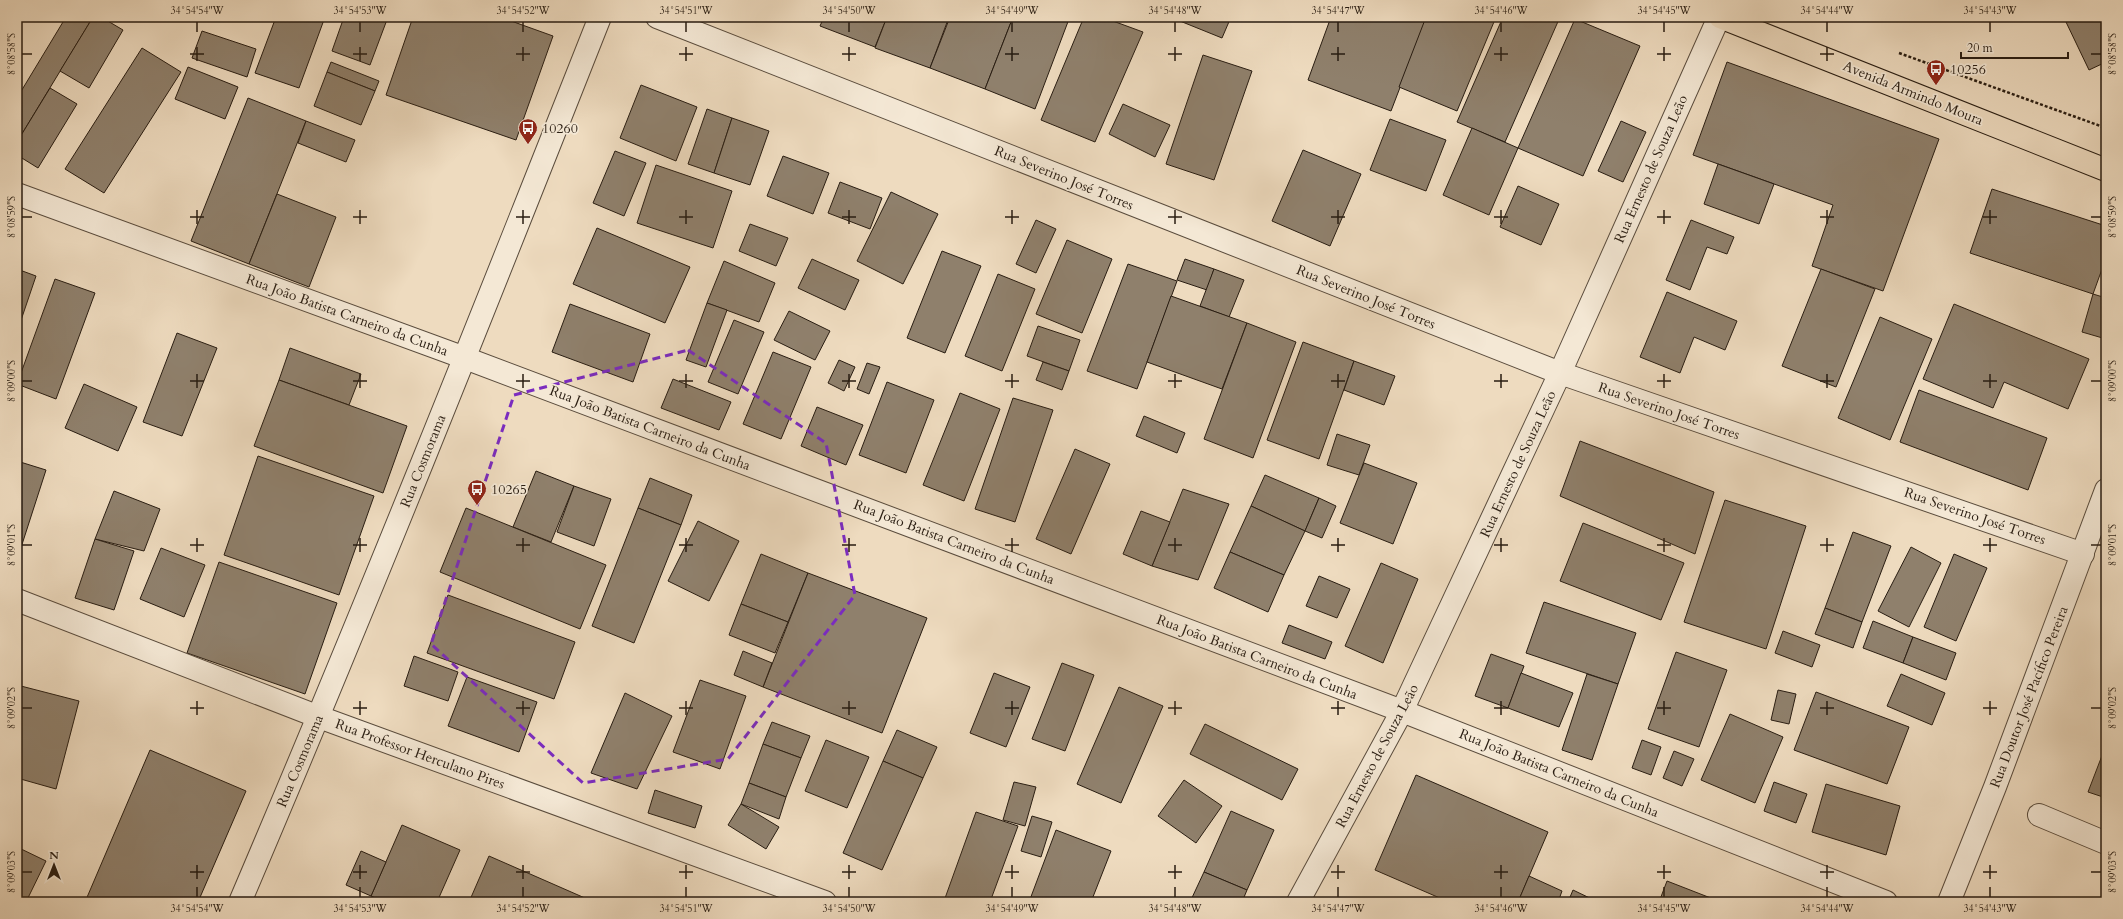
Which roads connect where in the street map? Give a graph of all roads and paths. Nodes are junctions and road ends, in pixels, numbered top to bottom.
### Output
1 (600, 17) edge
2 (657, 17) edge
3 (1720, 17) edge
4 (1896, 52) dead end
5 (2106, 128) edge
6 (2106, 170) edge
7 (17, 194) edge
8 (465, 358) junction
9 (1560, 373) junction
10 (2106, 490) edge
11 (2083, 554) junction
12 (17, 600) edge
13 (1402, 711) junction
14 (319, 717) junction
15 (2039, 815) dead end
16 (2106, 843) edge
17 (240, 902) edge
18 (826, 902) edge
19 (1298, 902) edge
20 (1886, 902) edge
21 (1949, 902) edge

1 - 8 street, Rua Cosmorama
2 - 9 street, Rua Severino José Torres
3 - 6 main road, Avenida Armindo Moura
3 - 9 street, Rua Ernesto de Souza Leão
4 - 5 path
7 - 8 street, Rua João Batista Carneiro da Cunha
8 - 13 street, Rua João Batista Carneiro da Cunha
8 - 14 street, Rua Cosmorama
9 - 11 street, Rua Severino José Torres
9 - 13 street, Rua Ernesto de Souza Leão
10 - 11 street, Rua Doutor José Pacífico Pereira
11 - 21 street, Rua Doutor José Pacífico Pereira
12 - 14 street, Rua Professor Herculano Pires
13 - 19 street, Rua Ernesto de Souza Leão
13 - 20 street, Rua João Batista Carneiro da Cunha
14 - 17 street, Rua Cosmorama
14 - 18 street, Rua Professor Herculano Pires
15 - 16 street

